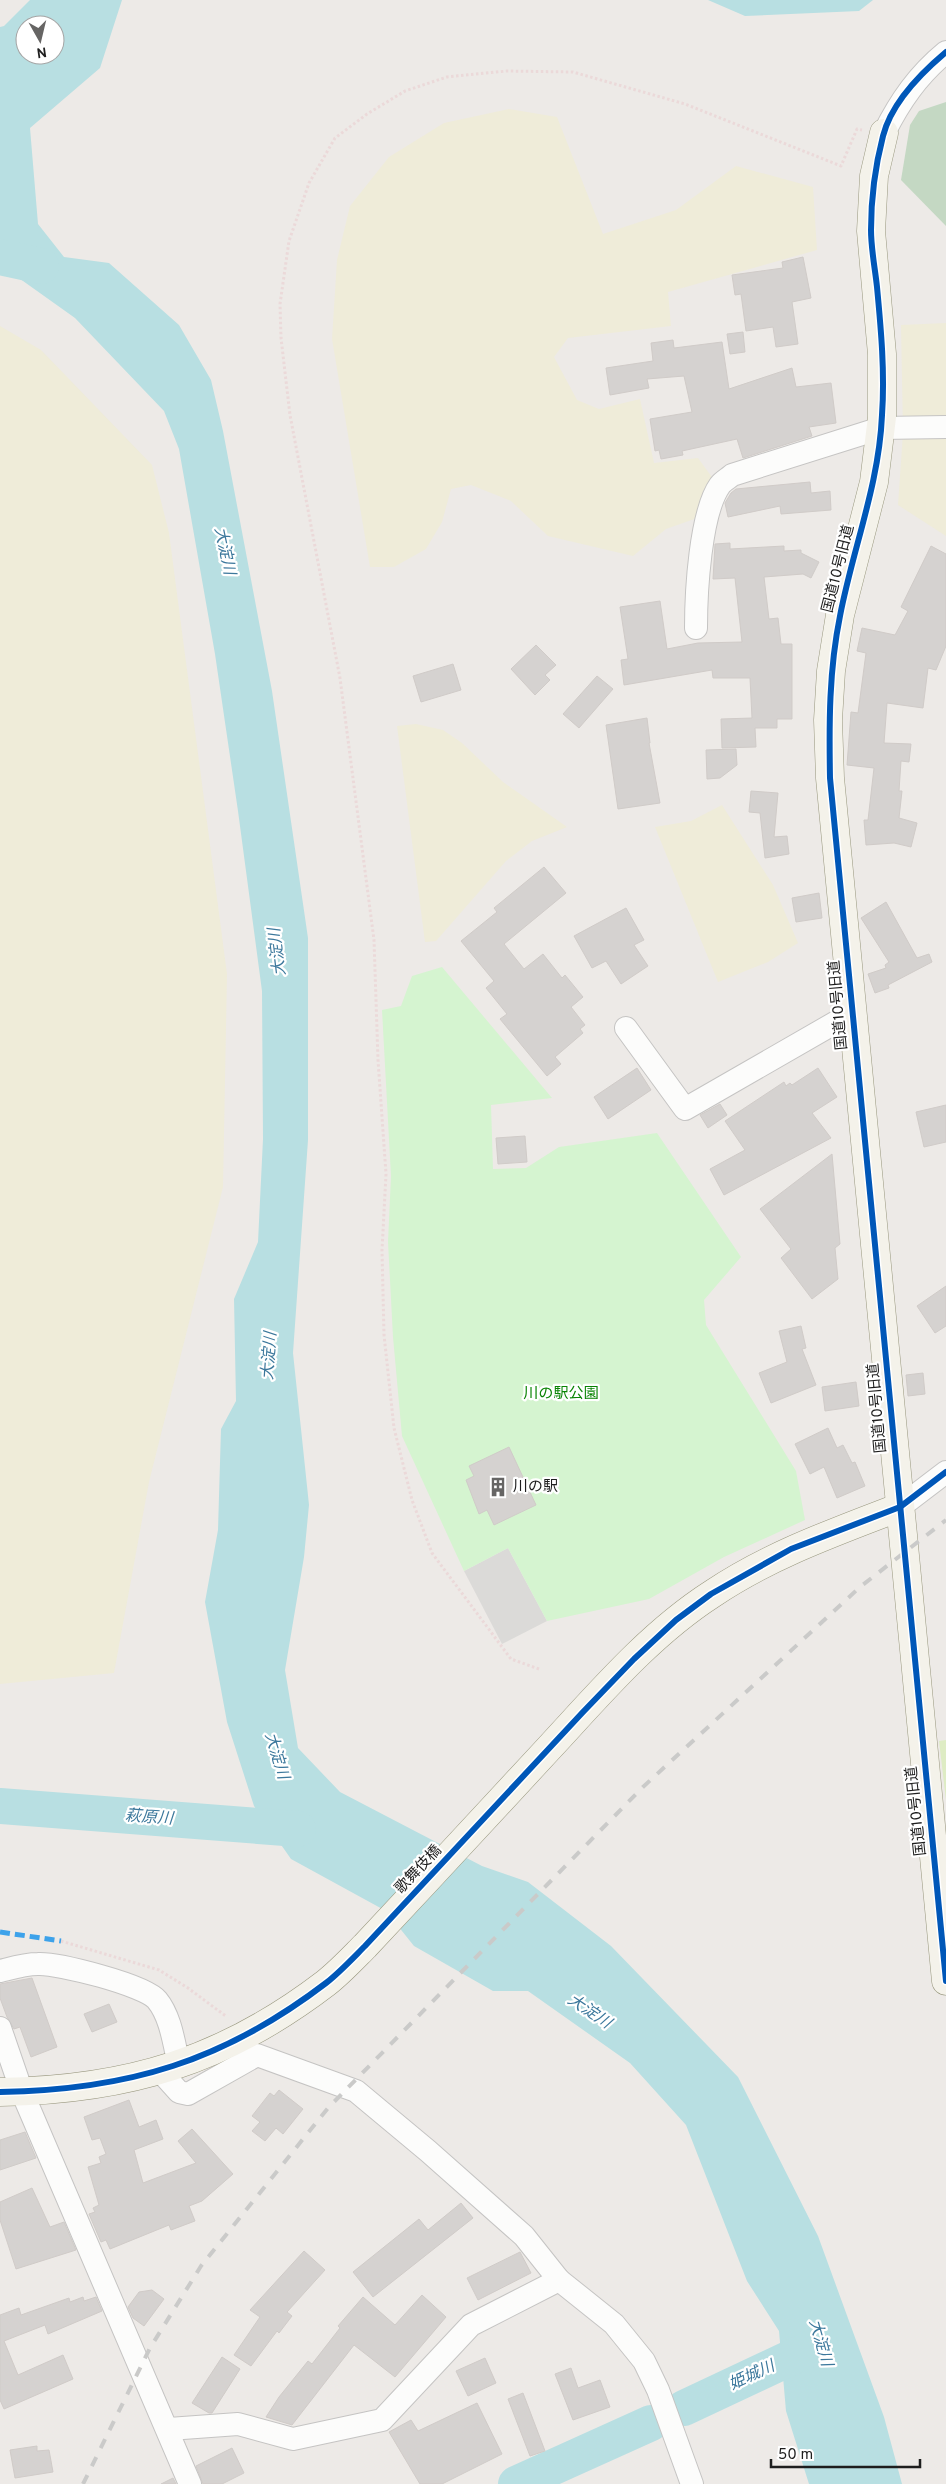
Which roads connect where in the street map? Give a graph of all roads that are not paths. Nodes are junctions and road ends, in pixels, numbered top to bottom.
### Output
1 (946, 52) edge
2 (884, 133) joint
3 (946, 427) edge
4 (881, 428) junction
5 (696, 628) dead end
6 (852, 1013) junction
7 (626, 1028) dead end
8 (946, 1472) edge
9 (900, 1507) junction
10 (0, 1971) edge
11 (946, 1981) edge
12 (0, 2028) edge
13 (170, 2068) junction
14 (11, 2092) edge
15 (559, 2280) junction
16 (168, 2429) junction
17 (190, 2484) edge
18 (692, 2484) edge

1 - 2 street, 国道10号旧道
2 - 4 street, 国道10号旧道
3 - 4 street
4 - 5 street
4 - 6 street, 国道10号旧道
6 - 7 street
6 - 9 street, 国道10号旧道
8 - 9 street
9 - 11 street, 国道10号旧道
9 - 13 street, 歌舞伎橋
10 - 13 street
12 - 14 street
13 - 14 street, 歌舞伎橋
13 - 15 street
14 - 16 street
15 - 16 street
15 - 18 street
16 - 17 street

